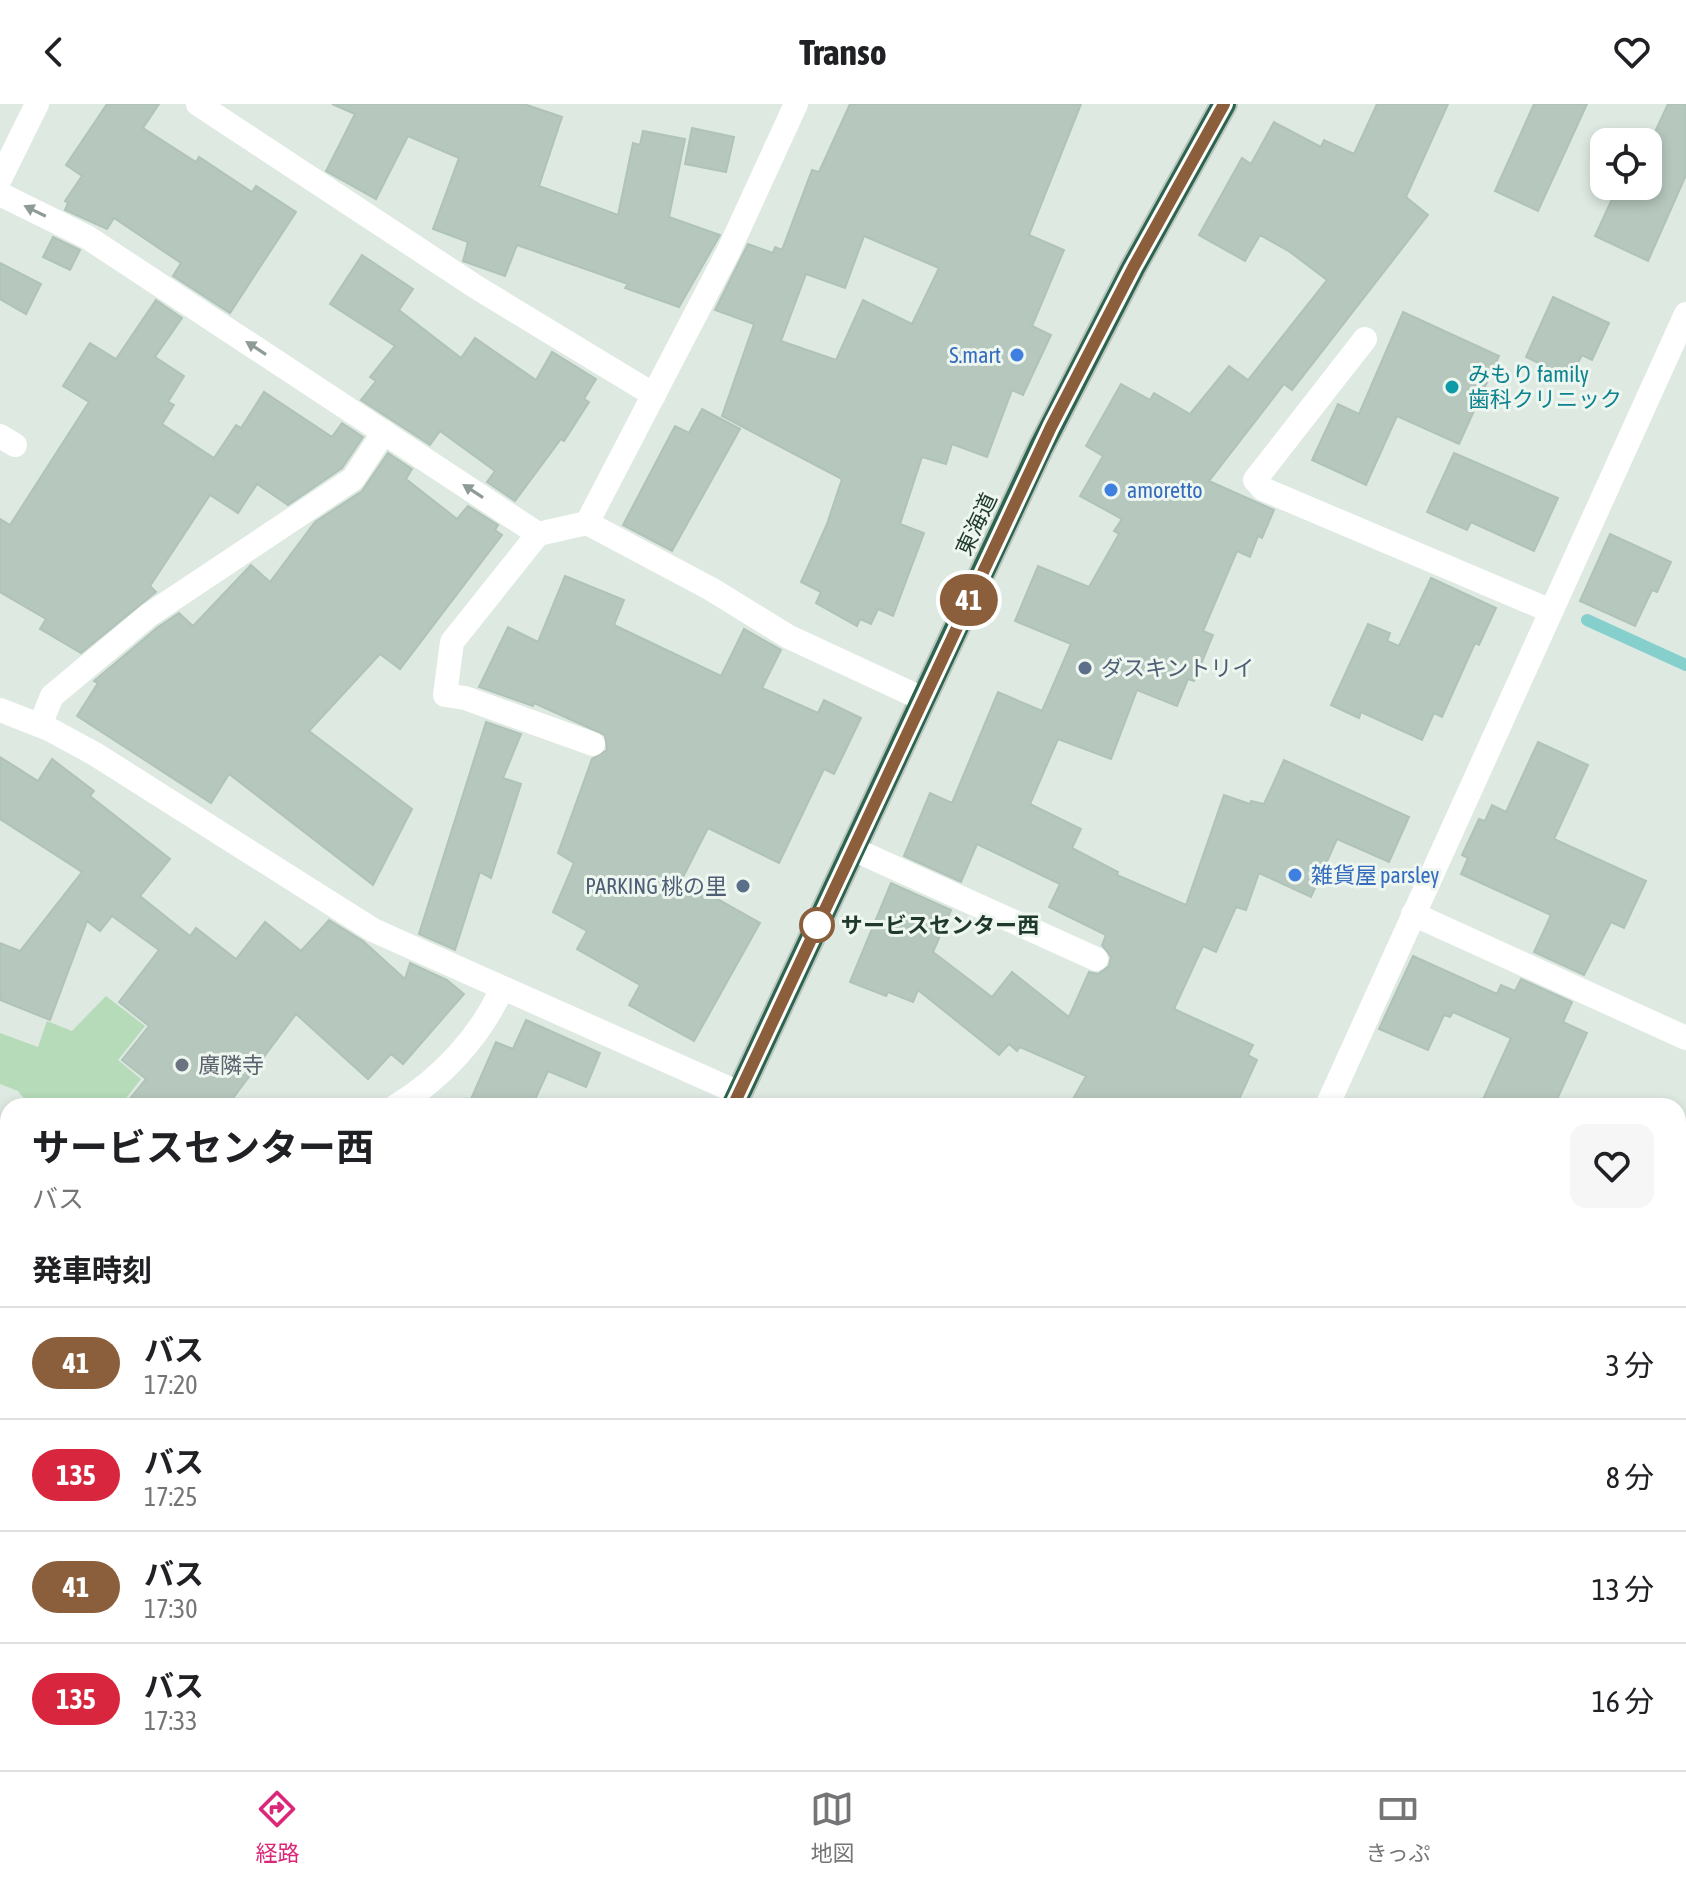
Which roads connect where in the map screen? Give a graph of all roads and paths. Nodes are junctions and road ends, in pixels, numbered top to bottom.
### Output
1 (37, 104) edge
2 (198, 104) edge
3 (796, 104) edge
4 (1224, 104) edge
5 (0, 179) edge
6 (0, 194) edge
7 (1686, 314) edge
8 (1365, 339) dead end
9 (654, 395) junction
10 (384, 432) junction
11 (587, 523) junction
12 (538, 534) junction
13 (1551, 611) junction
14 (923, 699) junction
15 (0, 710) edge
16 (40, 725) junction
17 (593, 744) dead end
18 (853, 849) junction
19 (1413, 914) junction
20 (1096, 959) dead end
21 (502, 988) junction
22 (1686, 1038) edge
23 (408, 1098) edge
24 (734, 1098) edge
25 (736, 1098) edge
26 (1331, 1098) edge

1 - 5 street
2 - 9 street
3 - 9 street
4 - 14 highway, 東海道
10 -> 6 street
7 - 13 street
8 - 13 street
9 - 11 street
12 -> 10 street
10 - 16 street
11 - 12 street
11 - 14 street
12 - 17 street
13 - 19 street
14 - 18 highway, 東海道
15 - 16 street
16 - 21 street
18 - 20 street
18 - 25 highway, 東海道
19 - 22 street
19 - 26 street
21 - 23 street
21 - 24 street

